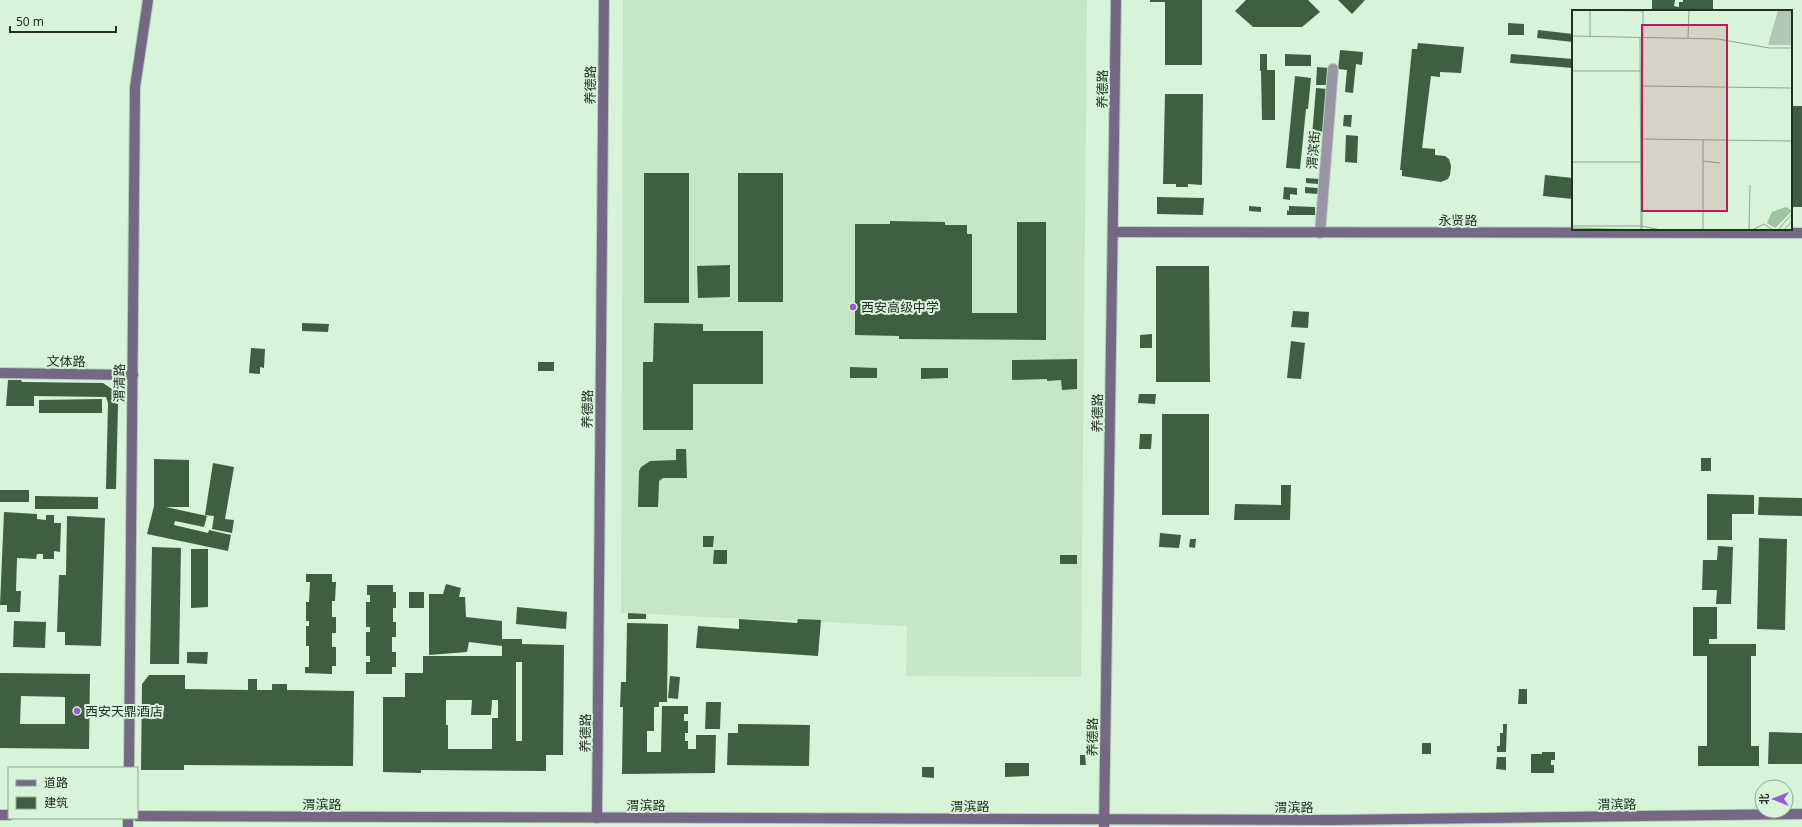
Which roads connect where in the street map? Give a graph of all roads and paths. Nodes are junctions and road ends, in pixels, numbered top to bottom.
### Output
1 (148, 0) edge
2 (604, 0) edge
3 (1116, 0) edge
4 (1333, 69) dead end
5 (1113, 232) junction
6 (1320, 233) junction
7 (1802, 234) edge
8 (0, 373) edge
9 (133, 375) junction
10 (129, 767) edge
11 (1802, 814) edge
12 (138, 816) edge
13 (597, 818) junction
14 (446, 822) edge
15 (1104, 823) edge
16 (1331, 824) edge

1 - 9 street, 渭清路
2 - 13 street, 养德路
3 - 5 street, 养德路
4 - 6 street, 渭滨街
5 - 6 street, 永贤路
5 - 15 street, 养德路
6 - 7 street, 永贤路
8 - 9 street, 文体路
9 - 10 street, 渭清路
11 - 16 street, 渭滨路
12 - 14 street, 渭滨路
13 - 14 street, 渭滨路
13 - 15 street, 渭滨路
15 - 16 street, 渭滨路

